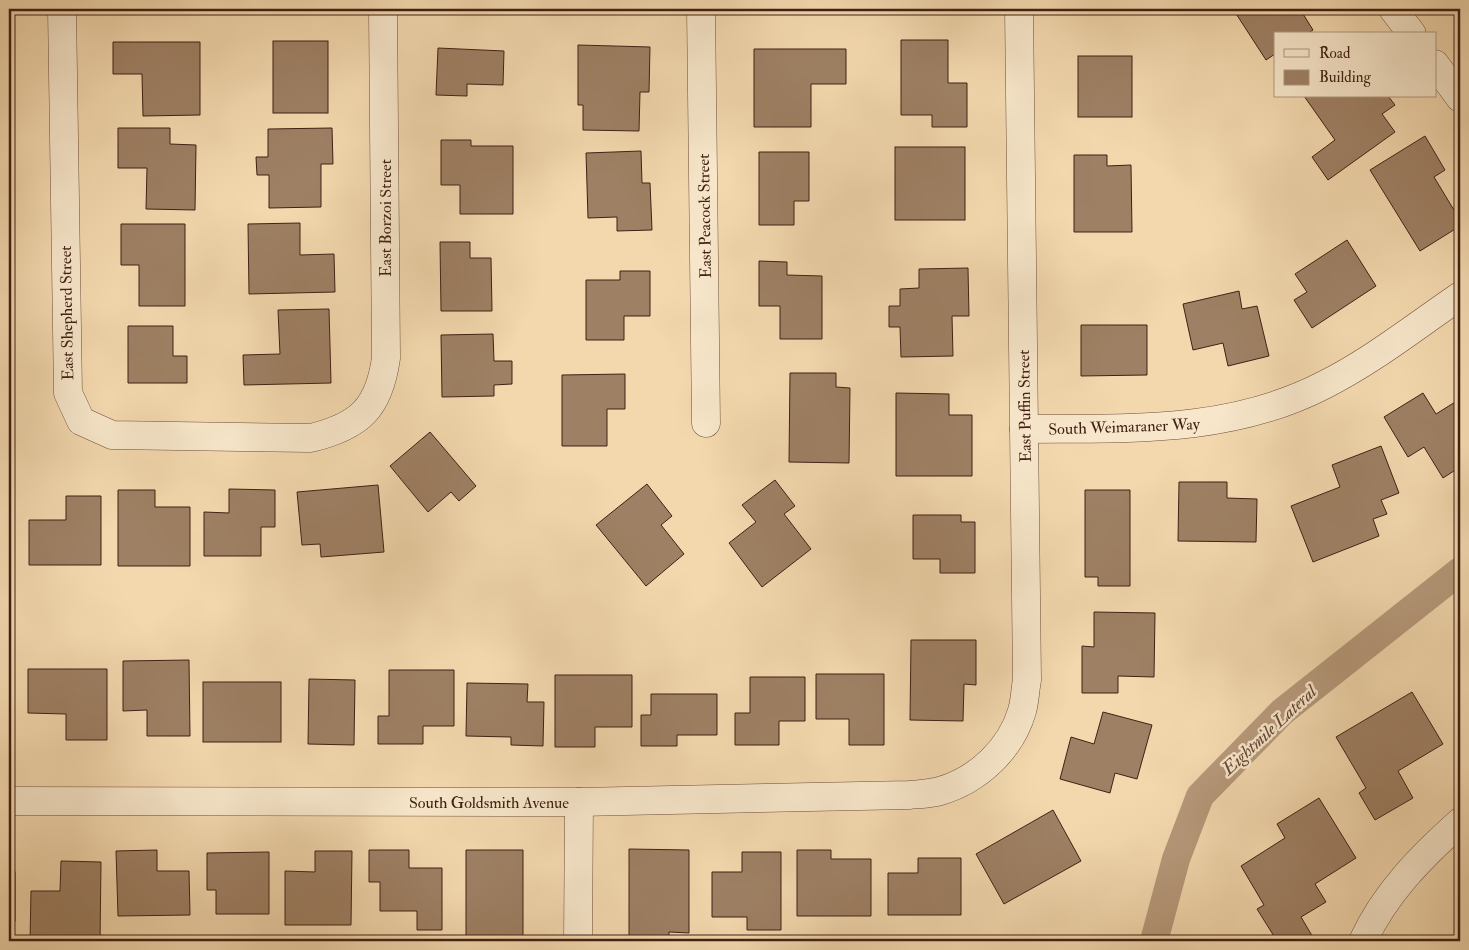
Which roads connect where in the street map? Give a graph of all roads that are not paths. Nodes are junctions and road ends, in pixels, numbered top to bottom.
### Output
1 (62, 9) edge
2 (383, 9) edge
3 (701, 9) edge
4 (1019, 9) edge
5 (1393, 9) edge
6 (1410, 32) edge
7 (1436, 65) edge
8 (1460, 98) edge
9 (1460, 296) edge
10 (357, 419) joint
11 (706, 423) dead end
12 (1024, 429) junction
13 (966, 780) joint
14 (9, 801) edge
15 (579, 802) junction
16 (1460, 822) edge
17 (578, 941) edge
18 (1363, 941) edge

1 - 10 street, East Shepherd Street
2 - 10 street, East Borzoi Street
3 - 11 street, East Peacock Street
4 - 12 street, East Puffin Street
5 - 6 street
7 - 8 street
9 - 12 street, South Weimaraner Way
12 - 13 street, East Puffin Street
13 - 15 street, South Goldsmith Avenue
14 - 15 street, South Goldsmith Avenue
15 - 17 street
16 - 18 street

